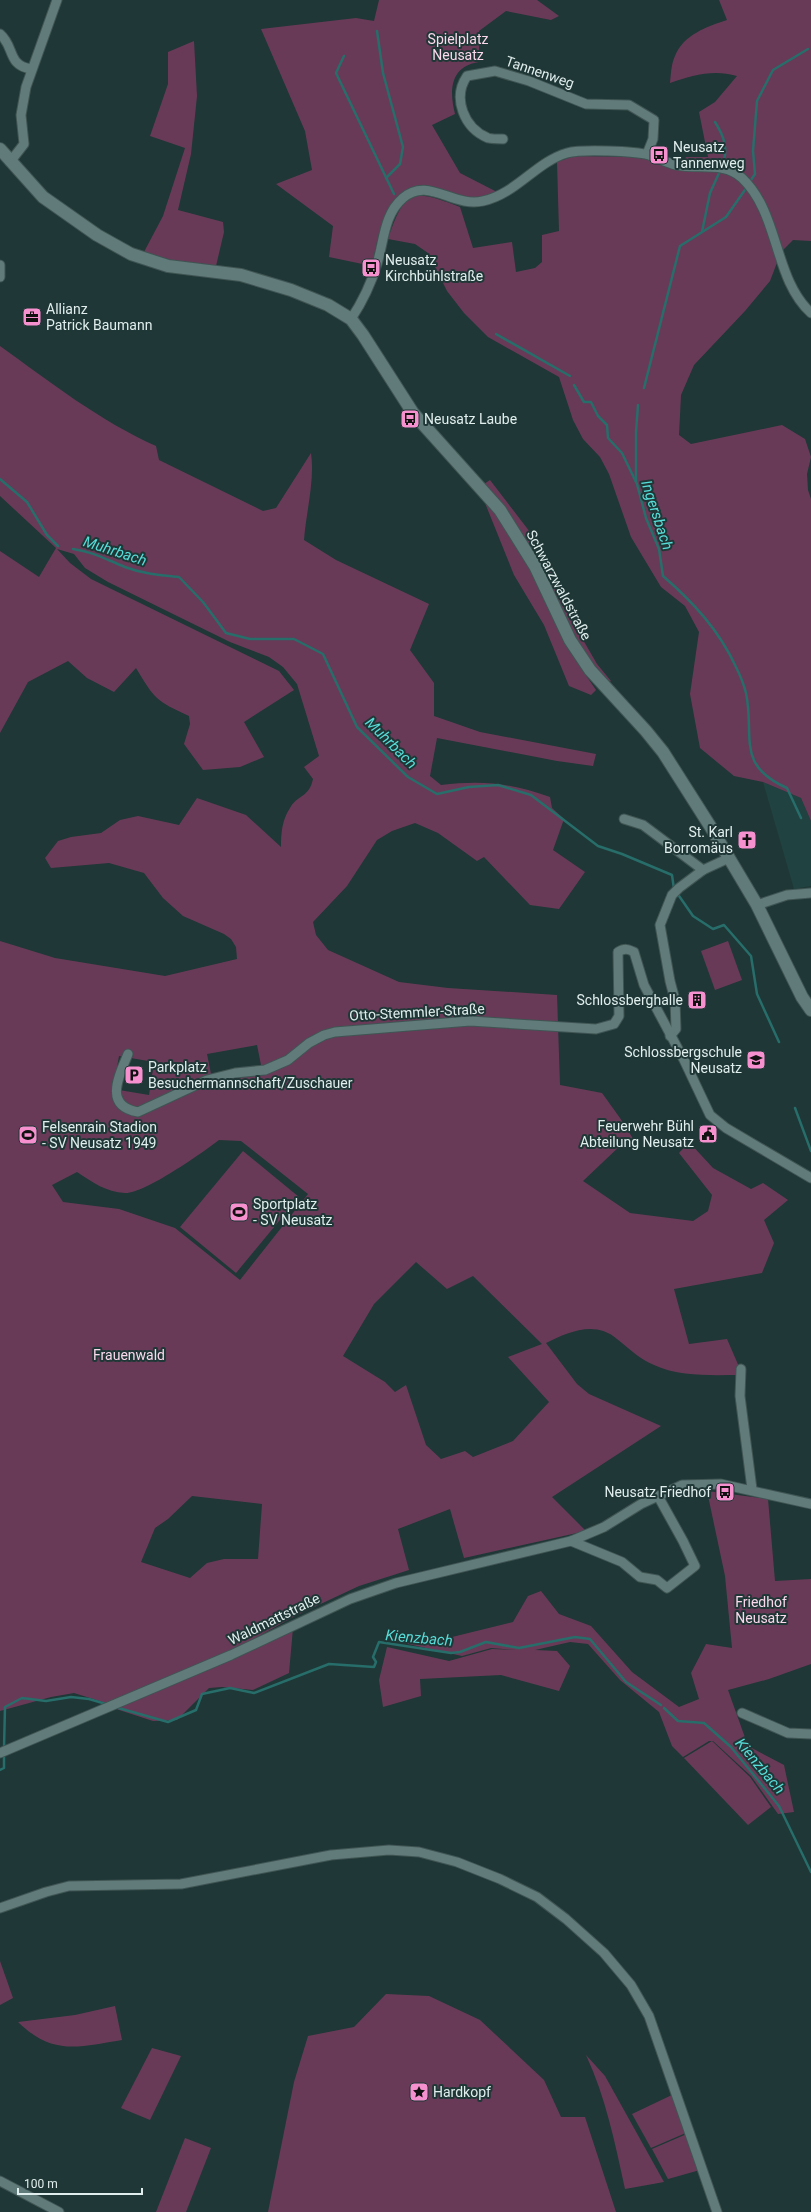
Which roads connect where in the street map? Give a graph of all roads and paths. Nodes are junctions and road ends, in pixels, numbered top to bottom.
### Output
1 (57, 0) edge
2 (0, 34) edge
3 (31, 69) junction
4 (503, 139) dead end
5 (0, 149) edge
6 (647, 154) junction
7 (10, 162) junction
8 (0, 266) edge
9 (0, 276) edge
10 (811, 313) edge
11 (351, 319) junction
12 (624, 819) dead end
13 (729, 858) junction
14 (703, 870) junction
15 (811, 893) edge
16 (757, 905) junction
17 (811, 1010) edge
18 (670, 1036) junction
19 (128, 1054) dead end
20 (811, 1178) edge
21 (742, 1369) dead end
22 (752, 1489) junction
23 (658, 1496) junction
24 (811, 1504) edge
25 (570, 1541) junction
26 (742, 1713) dead end
27 (811, 1734) edge
28 (0, 1753) edge
29 (0, 1908) edge
30 (0, 2181) edge
31 (59, 2212) edge
32 (717, 2212) edge

1 - 3 street
2 - 3 street
3 - 7 street
4 - 6 street, Tannenweg
5 - 7 main road, Schwarzwaldstraße
6 - 10 street
6 - 11 street
7 - 11 main road, Schwarzwaldstraße
8 - 9 street
11 - 13 main road, Schwarzwaldstraße
12 - 14 street
13 - 14 street
13 - 16 main road, Schwarzwaldstraße
14 - 18 street
15 - 16 street
16 - 17 main road, Schwarzwaldstraße
18 - 19 street, Otto-Stemmler-Straße
18 - 20 street, Otto-Stemmler-Straße
21 - 22 street
22 - 23 street, Waldmattstraße
22 - 24 street, Waldmattstraße
23 - 25 street, Waldmattstraße
23 - 25 street
25 - 28 street, Waldmattstraße
26 - 27 street
29 - 32 street
30 - 31 street

